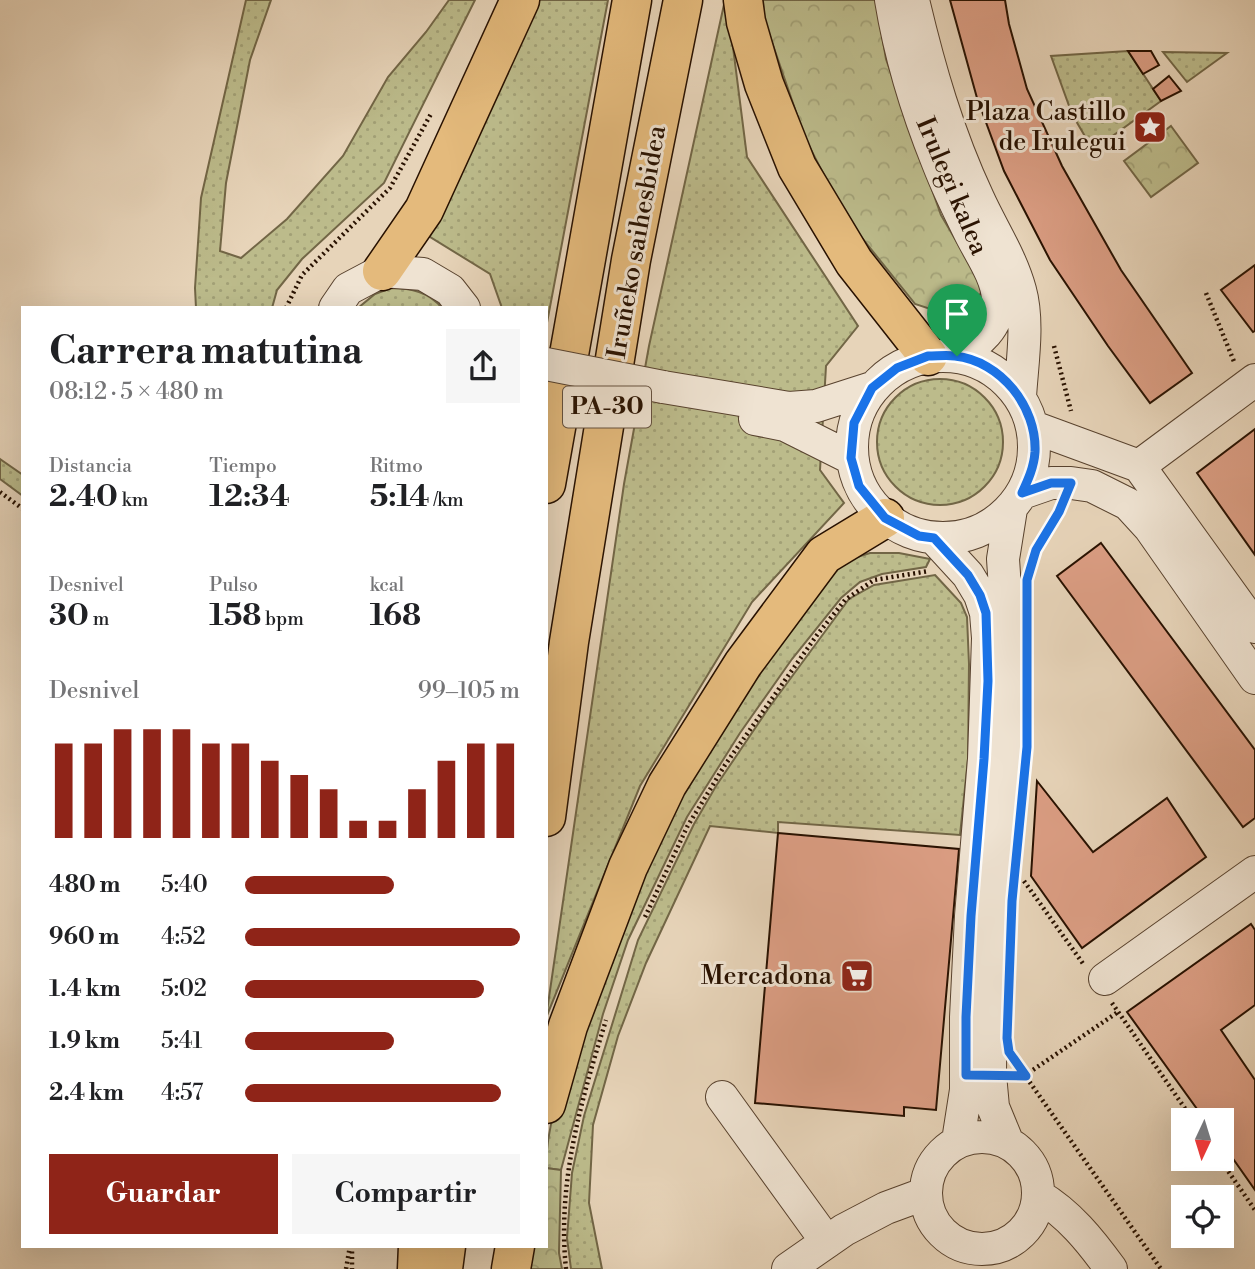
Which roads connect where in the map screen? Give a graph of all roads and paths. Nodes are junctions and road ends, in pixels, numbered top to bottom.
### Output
1 (520, 0) edge
2 (632, 0) edge
3 (683, 0) edge
4 (743, 0) edge
5 (891, 0) edge
6 (913, 0) edge
7 (438, 100) dead end
8 (382, 271) junction
9 (1206, 293) dead end
10 (287, 306) edge
11 (336, 306) edge
12 (462, 306) edge
13 (943, 356) junction
14 (548, 364) edge
15 (548, 380) edge
16 (872, 388) junction
17 (1252, 389) edge
18 (662, 393) junction
19 (1020, 397) junction
20 (1033, 427) junction
21 (851, 458) junction
22 (1139, 466) junction
23 (548, 473) edge
24 (1071, 483) junction
25 (0, 492) edge
26 (1017, 501) junction
27 (21, 508) edge
28 (885, 518) junction
29 (934, 538) junction
30 (1031, 564) dead end
31 (938, 570) dead end
32 (1255, 627) edge
33 (1255, 678) edge
34 (548, 802) edge
35 (1255, 872) edge
36 (640, 927) dead end
37 (1105, 979) dead end
38 (609, 1011) dead end
39 (1118, 1012) dead end
40 (1000, 1065) junction
41 (1026, 1076) junction
42 (548, 1097) edge
43 (722, 1097) dead end
44 (958, 1141) junction
45 (1007, 1141) junction
46 (1228, 1171) edge
47 (924, 1195) junction
48 (1039, 1196) junction
49 (1255, 1210) edge
50 (827, 1242) junction
51 (351, 1248) edge
52 (351, 1248) edge
53 (418, 1248) edge
54 (446, 1248) edge
55 (493, 1248) edge
56 (515, 1248) edge
57 (1007, 1255) edge
58 (968, 1258) edge
59 (346, 1269) edge
60 (352, 1269) edge
61 (417, 1269) edge
62 (443, 1269) edge
63 (491, 1269) edge
64 (511, 1269) edge
65 (566, 1269) edge
66 (788, 1269) edge
67 (1111, 1269) edge
68 (1161, 1269) edge

1 - 8 highway
2 - 23 highway, Iruñeko saihesbidea / PA-30
3 - 34 highway, Iruñeko saihesbidea / PA-30
4 - 13 highway
5 - 13 street, Irulegi kalea
6 - 19 street, Irulegi kalea
7 - 10 path
8 - 11 street
8 - 12 street
9 - 17 path
13 - 16 street
13 - 19 street
14 - 18 street, bridge
15 - 18 street
16 - 18 street
16 - 21 street
17 - 22 street
18 - 21 street
19 - 20 street
20 - 22 street
20 - 26 street
21 - 28 street
22 - 32 street
24 - 26 street
24 - 30 path
24 - 33 street
25 - 27 path
26 - 29 street
26 - 40 street
28 - 29 street
28 - 42 highway
29 - 44 street
31 - 36 path
35 - 37 street
38 - 65 path
39 - 41 path
40 - 41 path
40 - 41 path
40 - 45 street
41 - 68 path
43 - 50 street
44 - 45 street
44 - 47 street
45 - 48 street
46 - 49 path
47 - 50 street
47 - 58 street
48 - 57 street
48 - 67 street
50 - 66 street
51 - 59 path
52 - 60 path
53 - 61 highway
54 - 62 highway
55 - 63 highway
56 - 64 highway
57 - 58 street

